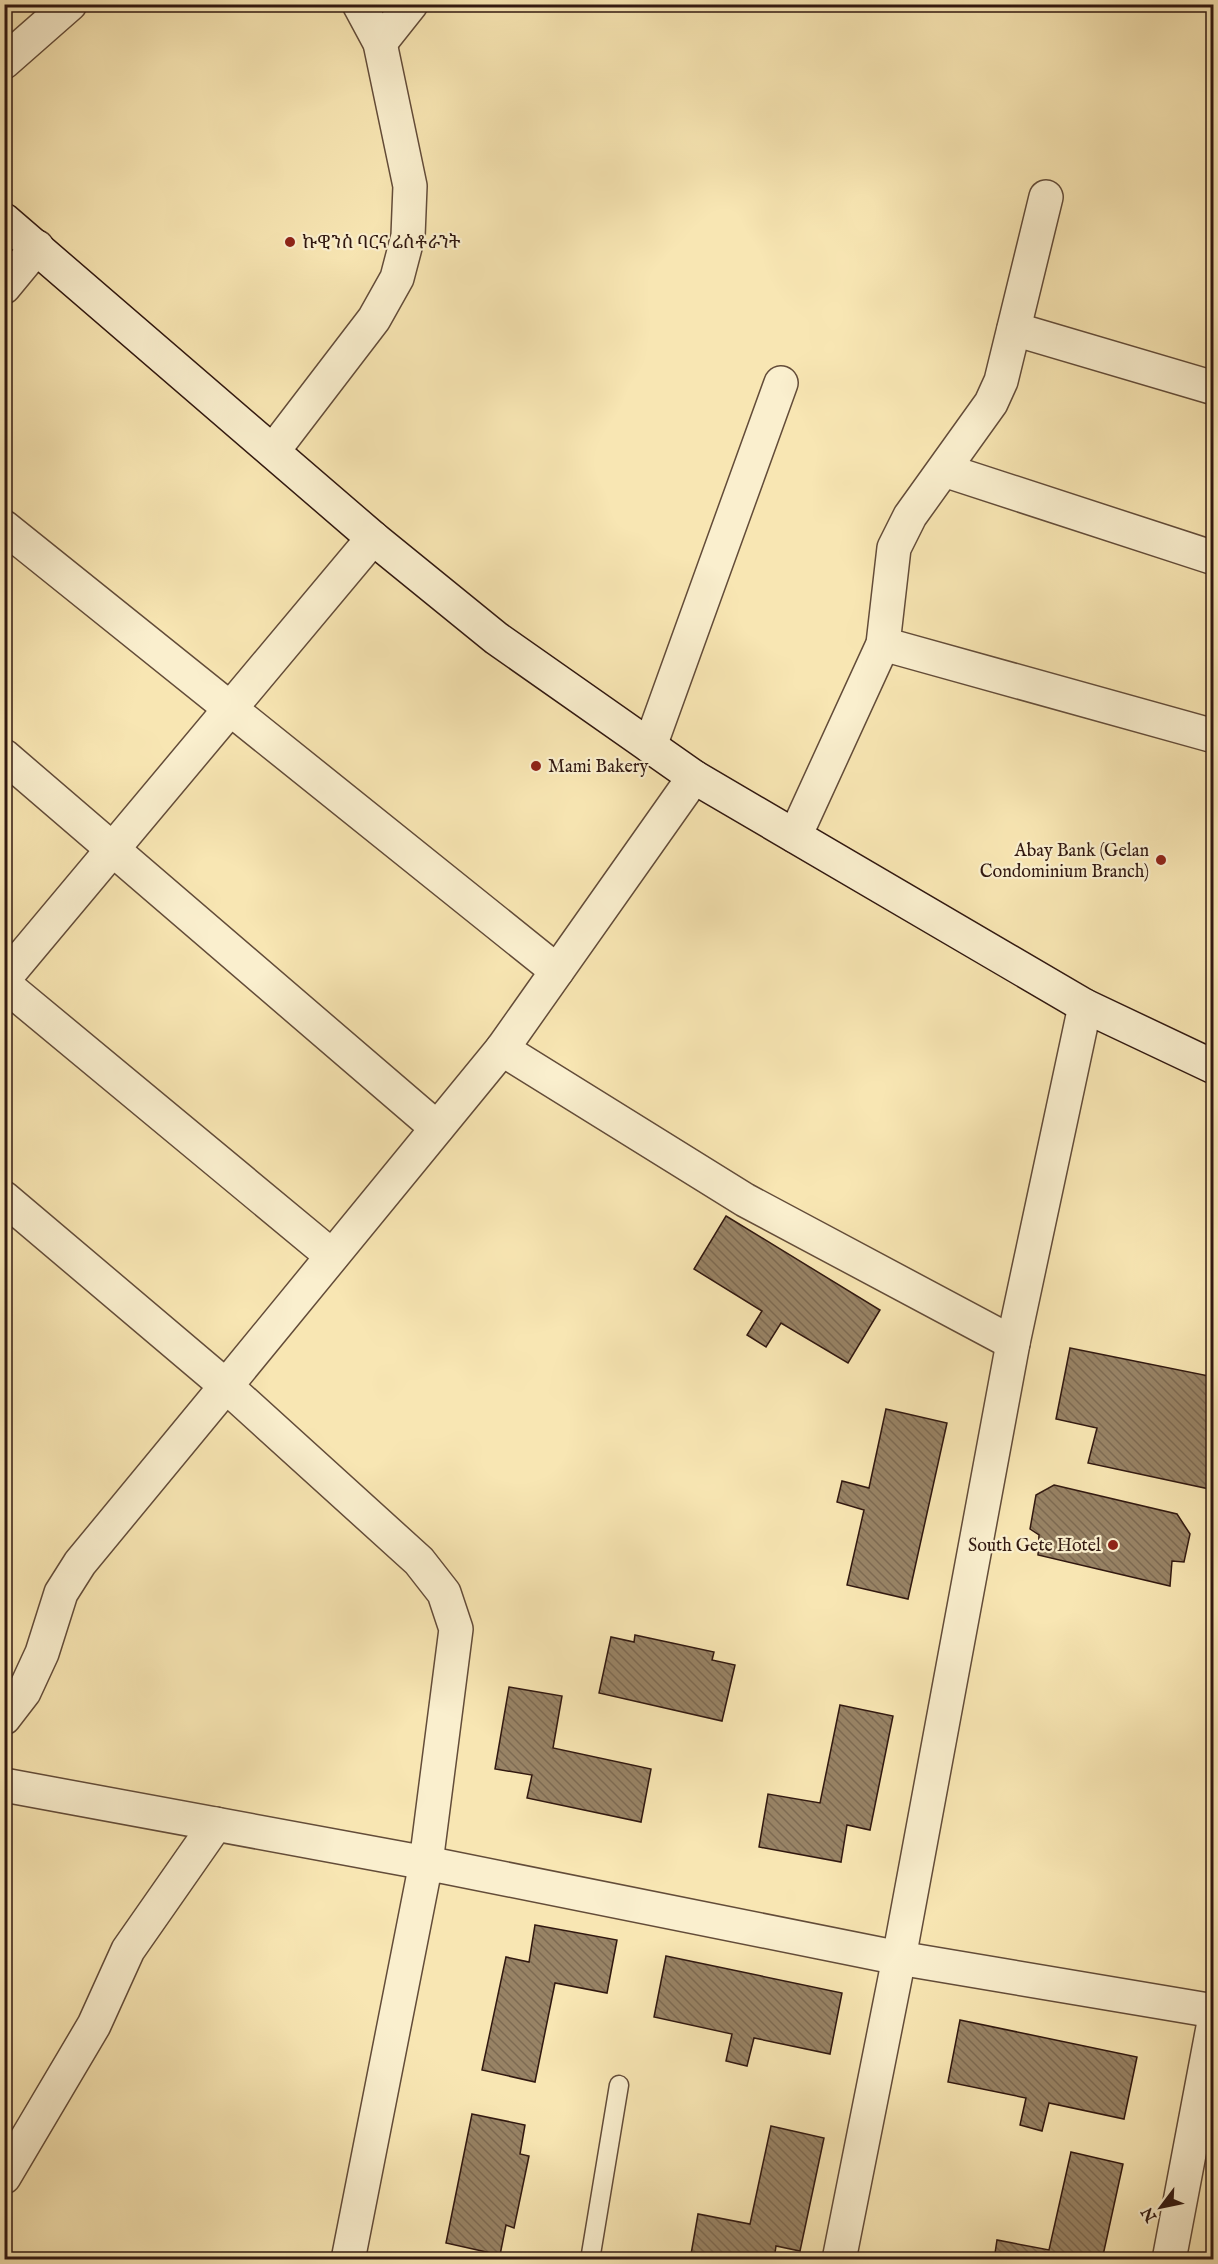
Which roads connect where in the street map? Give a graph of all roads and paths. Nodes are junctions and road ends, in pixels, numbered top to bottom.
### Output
1 (70, 4) edge
2 (359, 4) edge
3 (411, 4) edge
4 (380, 43) junction
5 (4, 62) edge
6 (1046, 197) dead end
7 (4, 220) edge
8 (37, 247) junction
9 (4, 287) edge
10 (1014, 329) junction
11 (781, 383) dead end
12 (1214, 388) edge
13 (273, 451) junction
14 (944, 470) junction
15 (4, 527) edge
16 (373, 538) junction
17 (1214, 558) edge
18 (883, 644) junction
19 (229, 710) junction
20 (1214, 736) edge
21 (650, 746) junction
22 (4, 756) edge
23 (694, 777) junction
24 (795, 836) junction
25 (114, 848) junction
26 (557, 971) junction
27 (4, 979) edge
28 (4, 984) edge
29 (1085, 1006) junction
30 (502, 1049) junction
31 (1214, 1066) edge
32 (437, 1128) junction
33 (4, 1198) edge
34 (332, 1256) junction
35 (1012, 1343) junction
36 (226, 1386) junction
37 (4, 1718) edge
38 (4, 1785) edge
39 (216, 1824) junction
40 (426, 1863) junction
41 (899, 1958) junction
42 (1214, 2011) edge
43 (1214, 2022) edge
44 (619, 2085) dead end
45 (4, 2177) edge
46 (348, 2259) edge
47 (590, 2259) edge
48 (839, 2259) edge
49 (1169, 2259) edge

1 - 5 street
2 - 4 street
3 - 4 street
4 - 13 street
6 - 10 street
7 - 8 street
8 - 9 street
8 - 13 street
10 - 12 street
10 - 14 street
11 - 21 street
13 - 16 street
14 - 17 street
14 - 18 street
15 - 19 street
16 - 19 street
16 - 21 street
18 - 20 street
18 - 24 street
19 - 25 street
19 - 26 street
21 - 23 street
22 - 25 street
23 - 24 street
23 - 26 street
24 - 29 street
25 - 27 street
25 - 32 street
26 - 30 street
28 - 34 street
29 - 31 street
29 - 35 street
30 - 32 street
30 - 35 street
32 - 34 street
33 - 36 street
34 - 36 street
35 - 41 street
36 - 37 street
36 - 40 street
38 - 39 street
39 - 40 street
39 - 45 street
40 - 41 street
40 - 46 street
41 - 42 street
41 - 48 street
43 - 49 street
44 - 47 lane

